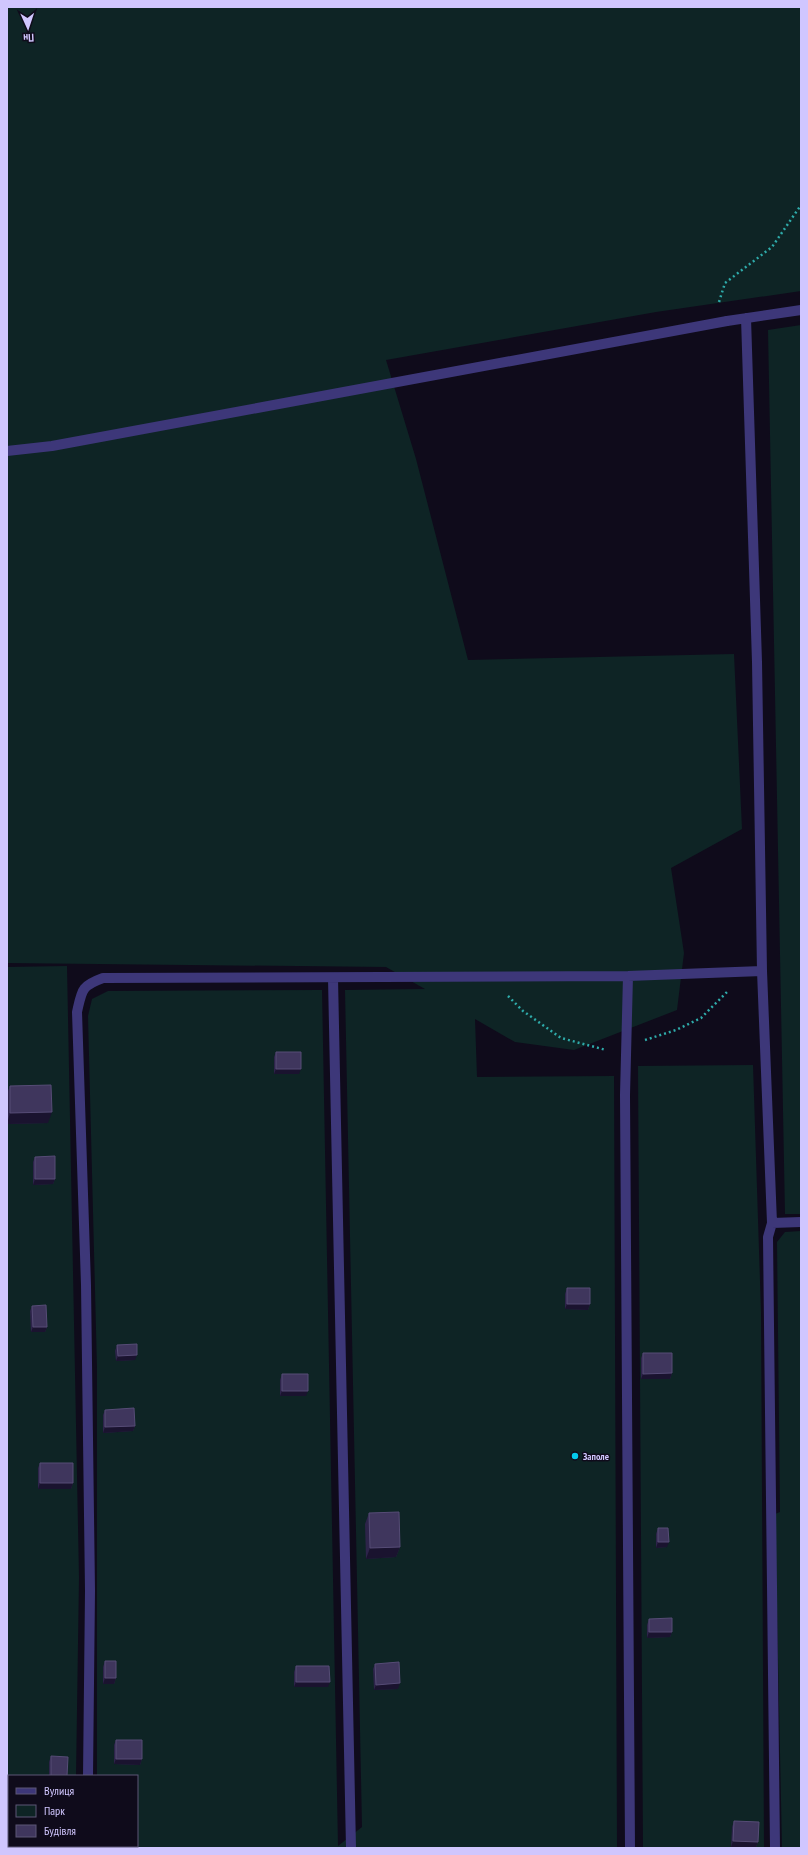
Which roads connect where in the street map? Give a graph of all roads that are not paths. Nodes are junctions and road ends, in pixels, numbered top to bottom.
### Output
1 (801, 310) edge
2 (746, 318) junction
3 (7, 451) edge
4 (762, 971) junction
5 (628, 976) junction
6 (333, 978) junction
7 (801, 1222) edge
8 (772, 1223) junction
9 (88, 1775) edge
10 (351, 1848) edge
11 (630, 1848) edge
12 (775, 1848) edge

1 - 2 street
2 - 3 street
2 - 4 street
4 - 5 street
4 - 8 street
5 - 6 street
5 - 11 street
6 - 9 street
6 - 10 street
7 - 8 street
8 - 12 street

